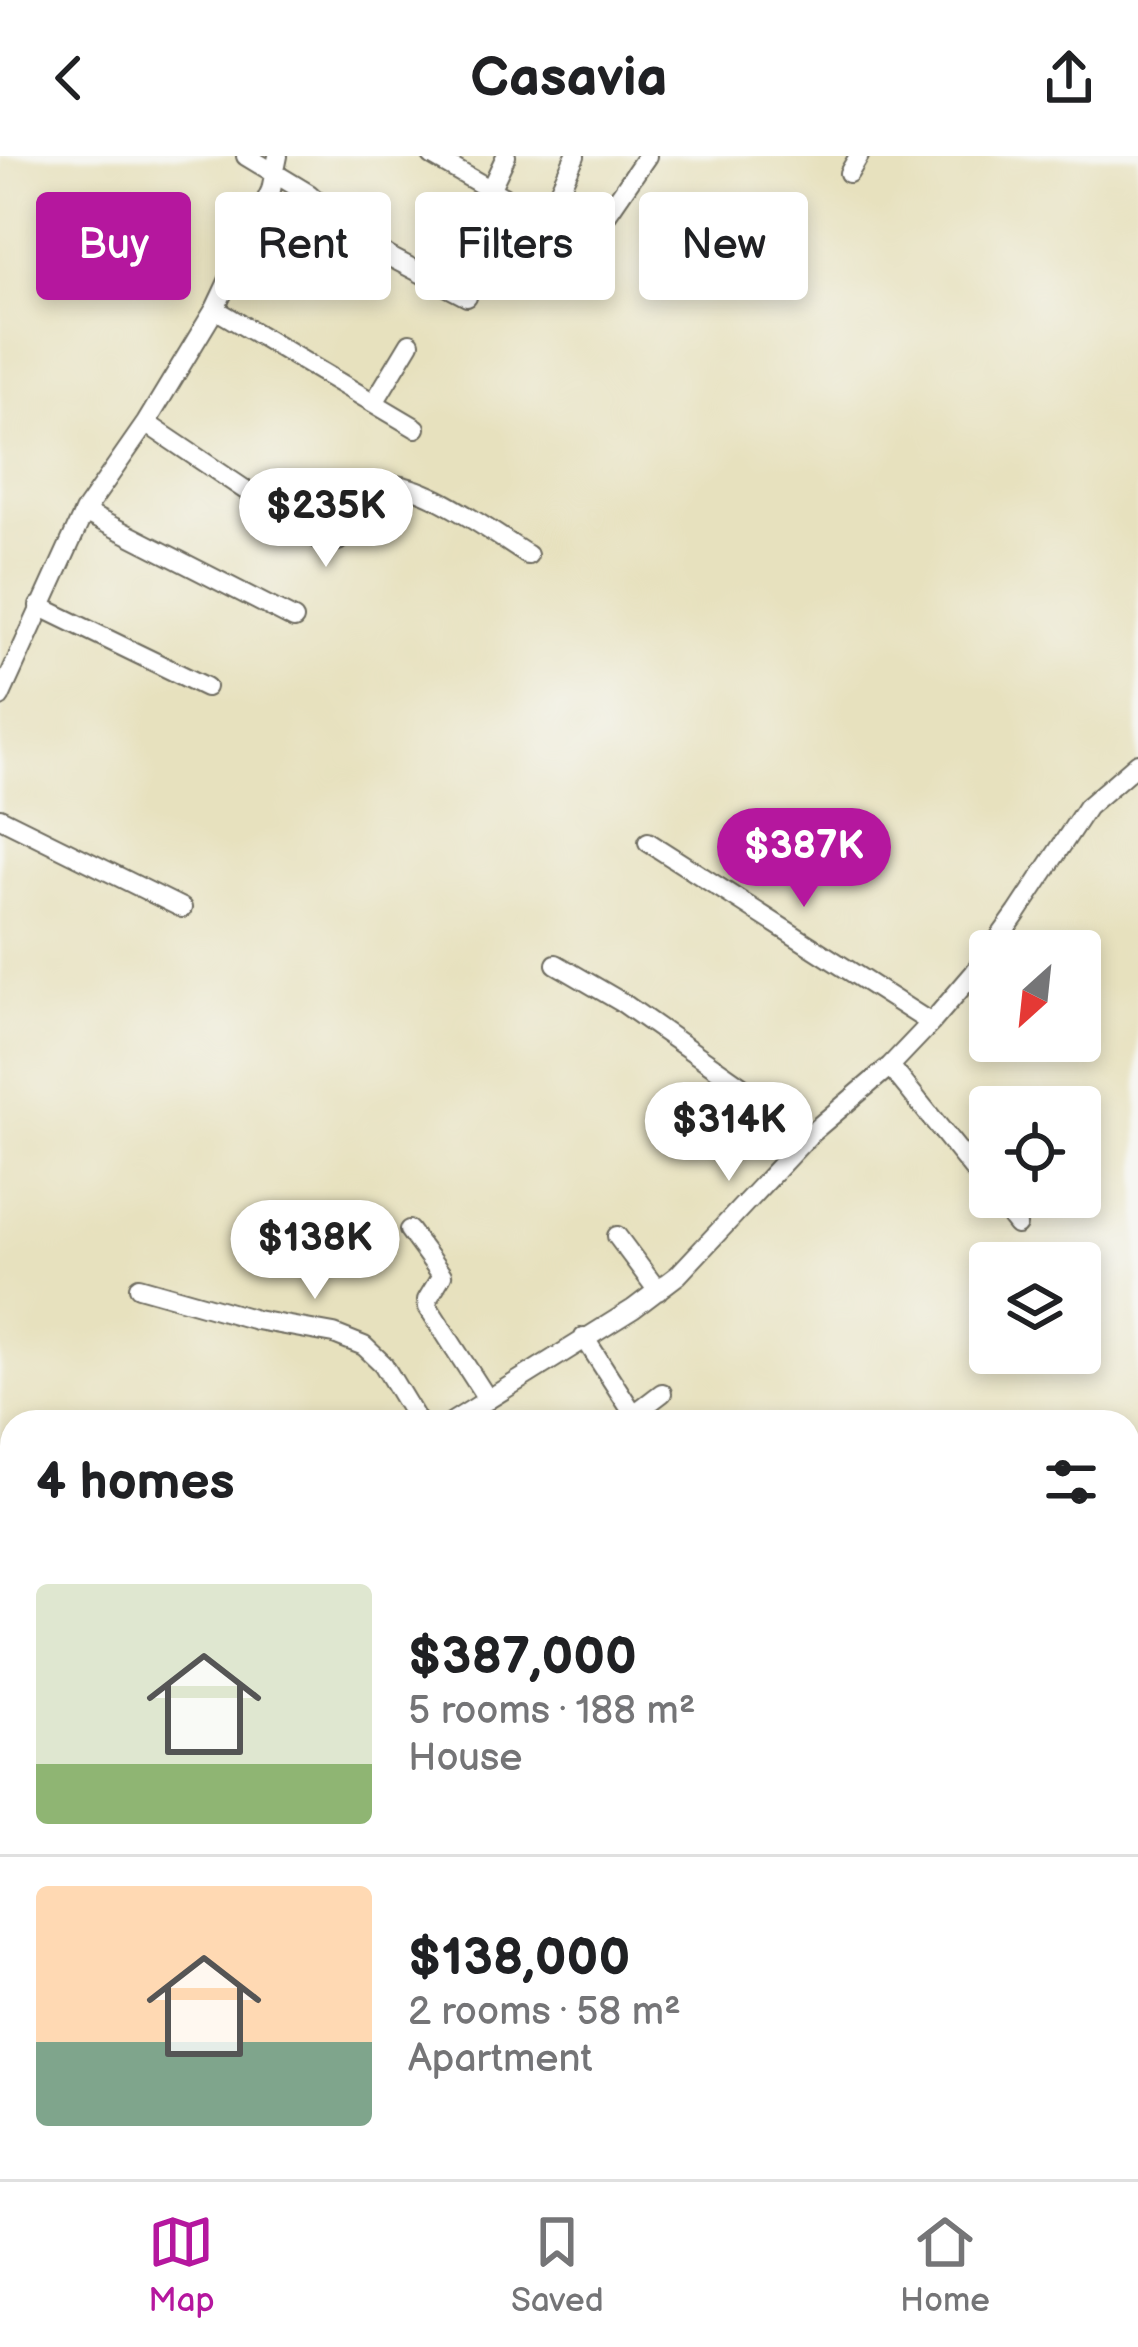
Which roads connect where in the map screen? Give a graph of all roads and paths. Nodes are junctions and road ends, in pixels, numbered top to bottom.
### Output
1 (246, 156) edge
2 (506, 156) edge
3 (574, 156) edge
4 (647, 156) edge
5 (436, 157) edge
6 (277, 166) edge
7 (490, 190) junction
8 (494, 192) edge
9 (558, 192) edge
10 (615, 203) edge
11 (415, 270) edge
12 (215, 309) junction
13 (410, 343) dead end
14 (374, 401) junction
15 (146, 422) junction
16 (416, 428) dead end
17 (84, 512) junction
18 (528, 555) dead end
19 (38, 606) junction
20 (294, 619) dead end
21 (206, 687) dead end
22 (0, 697) edge
23 (1138, 763) edge
24 (0, 818) edge
25 (648, 842) dead end
26 (182, 908) dead end
27 (556, 964) dead end
28 (932, 1023) junction
29 (890, 1066) junction
30 (810, 1134) junction
31 (969, 1164) edge
32 (1012, 1218) edge
33 (1017, 1225) dead end
34 (409, 1229) dead end
35 (617, 1236) dead end
36 (140, 1287) dead end
37 (658, 1291) junction
38 (584, 1337) junction
39 (662, 1393) dead end
40 (488, 1400) junction
41 (411, 1410) edge
42 (475, 1410) edge
43 (631, 1410) edge
44 (640, 1410) edge

1 - 6 street
2 - 7 street
3 - 9 street
4 - 10 street
5 - 7 street
6 - 11 street
6 - 12 street
7 - 8 street
12 - 14 street
12 - 15 street
13 - 14 street
14 - 16 street
15 - 17 street
15 - 18 street
17 - 19 street
17 - 20 street
19 - 21 street
19 - 22 street
23 - 28 street
24 - 26 street
25 - 28 street
27 - 30 street
28 - 29 street
29 - 30 street
29 - 31 street
30 - 37 street
32 - 33 street
34 - 40 street
35 - 37 street
36 - 41 street
37 - 38 street
38 - 40 street
38 - 43 street
39 - 44 street
40 - 42 street

